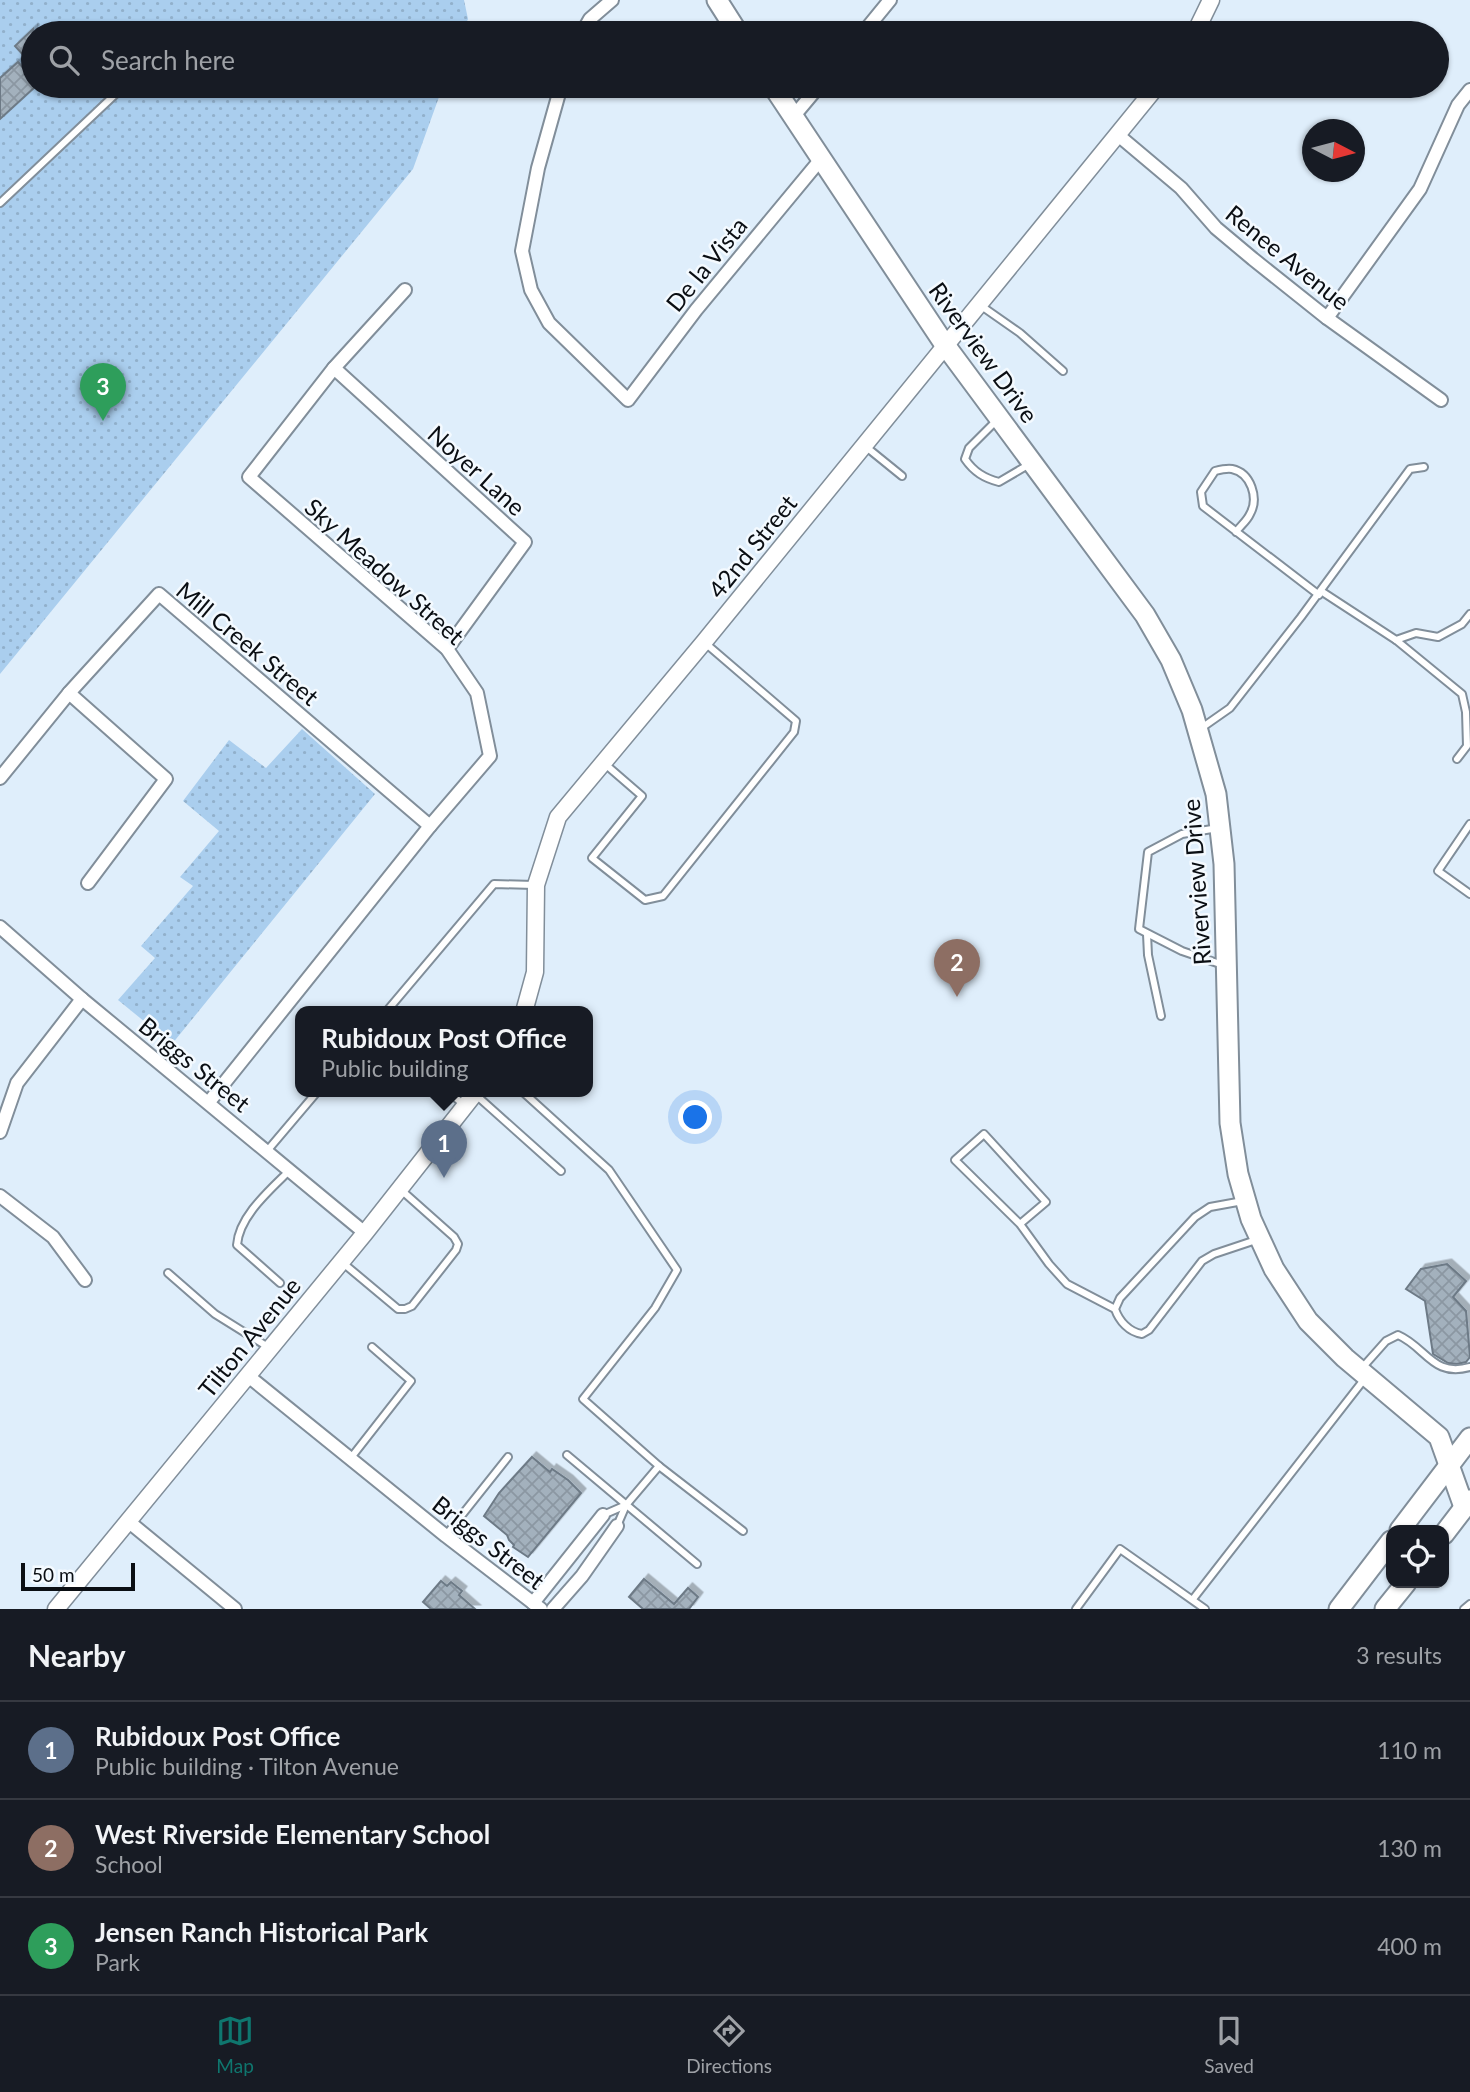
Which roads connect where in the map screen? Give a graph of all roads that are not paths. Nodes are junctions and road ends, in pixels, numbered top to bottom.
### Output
1 (612, 0) edge
2 (717, 0) edge
3 (890, 0) edge
4 (1211, 0) edge
5 (589, 21) edge
6 (730, 21) edge
7 (873, 21) edge
8 (1201, 21) edge
9 (1470, 90) edge
10 (111, 98) edge
11 (558, 98) edge
12 (781, 98) edge
13 (809, 98) edge
14 (1147, 98) edge
15 (793, 117) junction
16 (1118, 135) junction
17 (821, 159) junction
18 (0, 203) edge
19 (405, 290) dead end
20 (979, 304) junction
21 (1327, 318) junction
22 (945, 345) junction
23 (334, 368) junction
24 (1063, 371) dead end
25 (1441, 401) dead end
26 (1000, 417) junction
27 (863, 445) junction
28 (1033, 462) junction
29 (1424, 467) dead end
30 (902, 476) dead end
31 (1236, 532) junction
32 (1320, 593) junction
33 (1470, 614) edge
34 (1396, 640) junction
35 (704, 642) junction
36 (447, 649) junction
37 (69, 693) junction
38 (1198, 730) junction
39 (1457, 759) dead end
40 (603, 763) junction
41 (0, 778) edge
42 (1470, 824) edge
43 (430, 826) junction
44 (1220, 827) junction
45 (88, 883) dead end
46 (536, 885) junction
47 (1470, 894) edge
48 (0, 927) edge
49 (1147, 934) junction
50 (1227, 966) junction
51 (82, 999) junction
52 (391, 1006) edge
53 (526, 1006) edge
54 (1161, 1016) dead end
55 (313, 1097) edge
56 (472, 1097) edge
57 (529, 1097) edge
58 (209, 1102) junction
59 (0, 1132) edge
60 (267, 1151) junction
61 (290, 1170) junction
62 (561, 1171) dead end
63 (399, 1189) junction
64 (0, 1196) edge
65 (1245, 1200) junction
66 (1020, 1224) junction
67 (365, 1233) junction
68 (1260, 1239) junction
69 (341, 1261) junction
70 (168, 1273) dead end
71 (85, 1280) dead end
72 (279, 1283) dead end
73 (1115, 1309) junction
74 (372, 1347) dead end
75 (270, 1348) junction
76 (1470, 1367) edge
77 (1363, 1373) junction
78 (247, 1375) junction
79 (1470, 1438) edge
80 (567, 1455) dead end
81 (508, 1457) dead end
82 (351, 1459) junction
83 (659, 1465) junction
84 (1450, 1465) junction
85 (626, 1505) junction
86 (1468, 1507) edge
87 (603, 1515) joint
88 (128, 1521) junction
89 (1404, 1525) edge
90 (617, 1526) joint
91 (1449, 1528) edge
92 (743, 1531) dead end
93 (446, 1536) junction
94 (580, 1544) junction
95 (1386, 1548) edge
96 (595, 1557) junction
97 (697, 1564) dead end
98 (1401, 1588) edge
99 (1193, 1599) junction
100 (1470, 1604) edge
101 (537, 1606) edge
102 (56, 1609) edge
103 (236, 1609) edge
104 (553, 1609) edge
105 (1076, 1609) edge
106 (1205, 1609) edge
107 (1339, 1609) edge
108 (1385, 1609) edge
109 (1464, 1609) edge

1 - 5 street
2 - 6 main road
3 - 7 street
4 - 8 street
9 - 21 street
10 - 18 lane
11 - 17 street, De la Vista
12 - 15 main road, Riverview Drive
13 - 15 street
14 - 16 street, 42nd Street
15 - 17 main road, Riverview Drive
16 - 20 street, 42nd Street
16 - 21 street, Renee Avenue
17 - 22 main road, Riverview Drive
19 - 23 street, Sky Meadow Street
20 - 22 street, 42nd Street
20 - 24 lane
21 - 25 street, Renee Avenue
22 - 26 main road, Riverview Drive
22 - 27 street, 42nd Street
23 - 36 street, Noyer Lane
23 - 36 street, Sky Meadow Street
26 - 28 main road, Riverview Drive
26 - 28 lane
27 - 30 lane
27 - 35 street, 42nd Street
28 - 38 main road, Riverview Drive
29 - 32 lane
31 - 31 lane
31 - 32 lane
32 - 34 lane
32 - 38 lane
33 - 34 lane
34 - 39 lane
35 - 40 street, 42nd Street
35 - 40 lane
36 - 43 street, Sky Meadow Street
37 - 41 street, Mill Creek Street
37 - 43 street, Mill Creek Street
37 - 45 street
38 - 44 main road, Riverview Drive
40 - 46 street, 42nd Street
42 - 47 lane
43 - 58 street, Sky Meadow Street
44 - 49 lane
44 - 50 main road, Riverview Drive
46 - 52 lane
46 - 53 street
48 - 51 street, Briggs Street
49 - 50 lane
49 - 54 lane
50 - 65 main road, Riverview Drive
51 - 58 street, Briggs Street
51 - 59 street
55 - 60 lane
56 - 62 lane
56 - 63 street, Tilton Avenue
57 - 83 lane
58 - 60 street, Briggs Street
60 - 61 street, Briggs Street
61 - 67 street, Briggs Street
61 - 72 lane
63 - 67 street, Tilton Avenue
63 - 69 lane
64 - 71 street
65 - 68 main road, Riverview Drive
65 - 73 lane
66 - 66 lane
66 - 73 lane
67 - 69 street, Tilton Avenue
68 - 73 lane
68 - 77 main road, Riverview Drive
69 - 75 street, Tilton Avenue
70 - 75 lane
74 - 82 lane
75 - 78 street, Tilton Avenue
76 - 77 lane
77 - 84 main road, Riverview Drive
77 - 99 lane
78 - 82 street, Briggs Street
78 - 88 street, Tilton Avenue
79 - 84 main road
80 - 85 lane
81 - 93 lane
82 - 93 street, Briggs Street
83 - 85 lane
83 - 92 lane
84 - 86 main road, Riverview Drive
84 - 89 main road
85 - 87 lane
85 - 90 lane
85 - 97 lane
86 - 91 main road
87 - 94 street
88 - 102 street, Tilton Avenue
88 - 103 street
90 - 96 street
93 - 101 street, Briggs Street
94 - 96 street
94 - 101 street
95 - 107 main road
96 - 104 street
98 - 108 main road
99 - 105 lane
99 - 106 lane
100 - 109 lane

